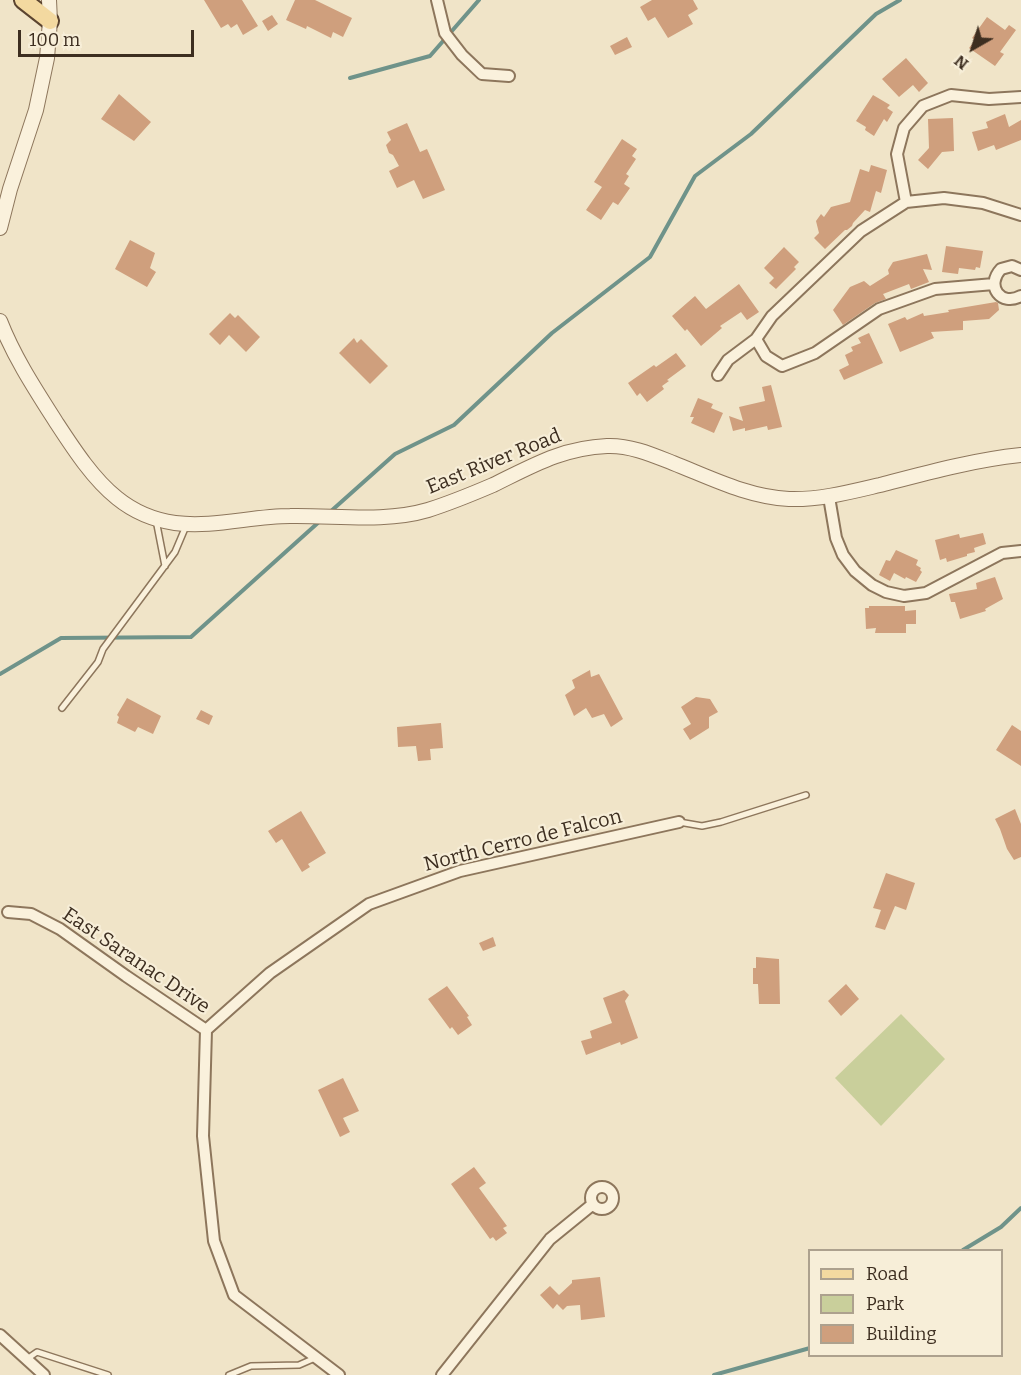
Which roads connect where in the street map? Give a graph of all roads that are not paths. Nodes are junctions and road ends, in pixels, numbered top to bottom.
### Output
1 (23, 0) edge
2 (49, 0) edge
3 (437, 0) edge
4 (50, 21) junction
5 (509, 76) dead end
6 (1021, 97) edge
7 (906, 202) junction
8 (1021, 215) edge
9 (0, 228) edge
10 (1021, 270) edge
11 (994, 284) junction
12 (1021, 296) edge
13 (0, 321) edge
14 (756, 339) junction
15 (4, 343) edge
16 (718, 375) dead end
17 (1021, 454) edge
18 (829, 496) junction
19 (156, 519) junction
20 (186, 524) junction
21 (1021, 551) edge
22 (165, 566) junction
23 (62, 708) dead end
24 (806, 795) dead end
25 (679, 822) joint
26 (4, 912) edge
27 (206, 1030) junction
28 (592, 1204) dead end
29 (0, 1335) edge
30 (317, 1358) junction
31 (27, 1359) junction
32 (44, 1375) edge
33 (108, 1375) edge
34 (230, 1375) edge
35 (339, 1375) edge
36 (442, 1375) edge

1 - 4 main road
2 - 4 street
3 - 5 street
4 - 9 street
6 - 7 street
7 - 8 street
7 - 14 street
10 - 11 street
11 - 12 street
11 - 14 street
13 - 15 street, East River Road
14 - 16 street
15 - 19 street, East River Road
17 - 18 street, East River Road
18 - 20 street, East River Road
18 - 21 street
19 - 20 street, East River Road
19 - 22 lane
20 - 22 lane
22 - 23 lane
24 - 25 lane
25 - 27 street, North Cerro de Falcon
26 - 27 street, East Saranac Drive
27 - 30 street, East Saranac Drive
28 - 36 street
29 - 31 street
30 - 34 lane
30 - 35 street, East Saranac Drive
31 - 32 street
31 - 33 lane

